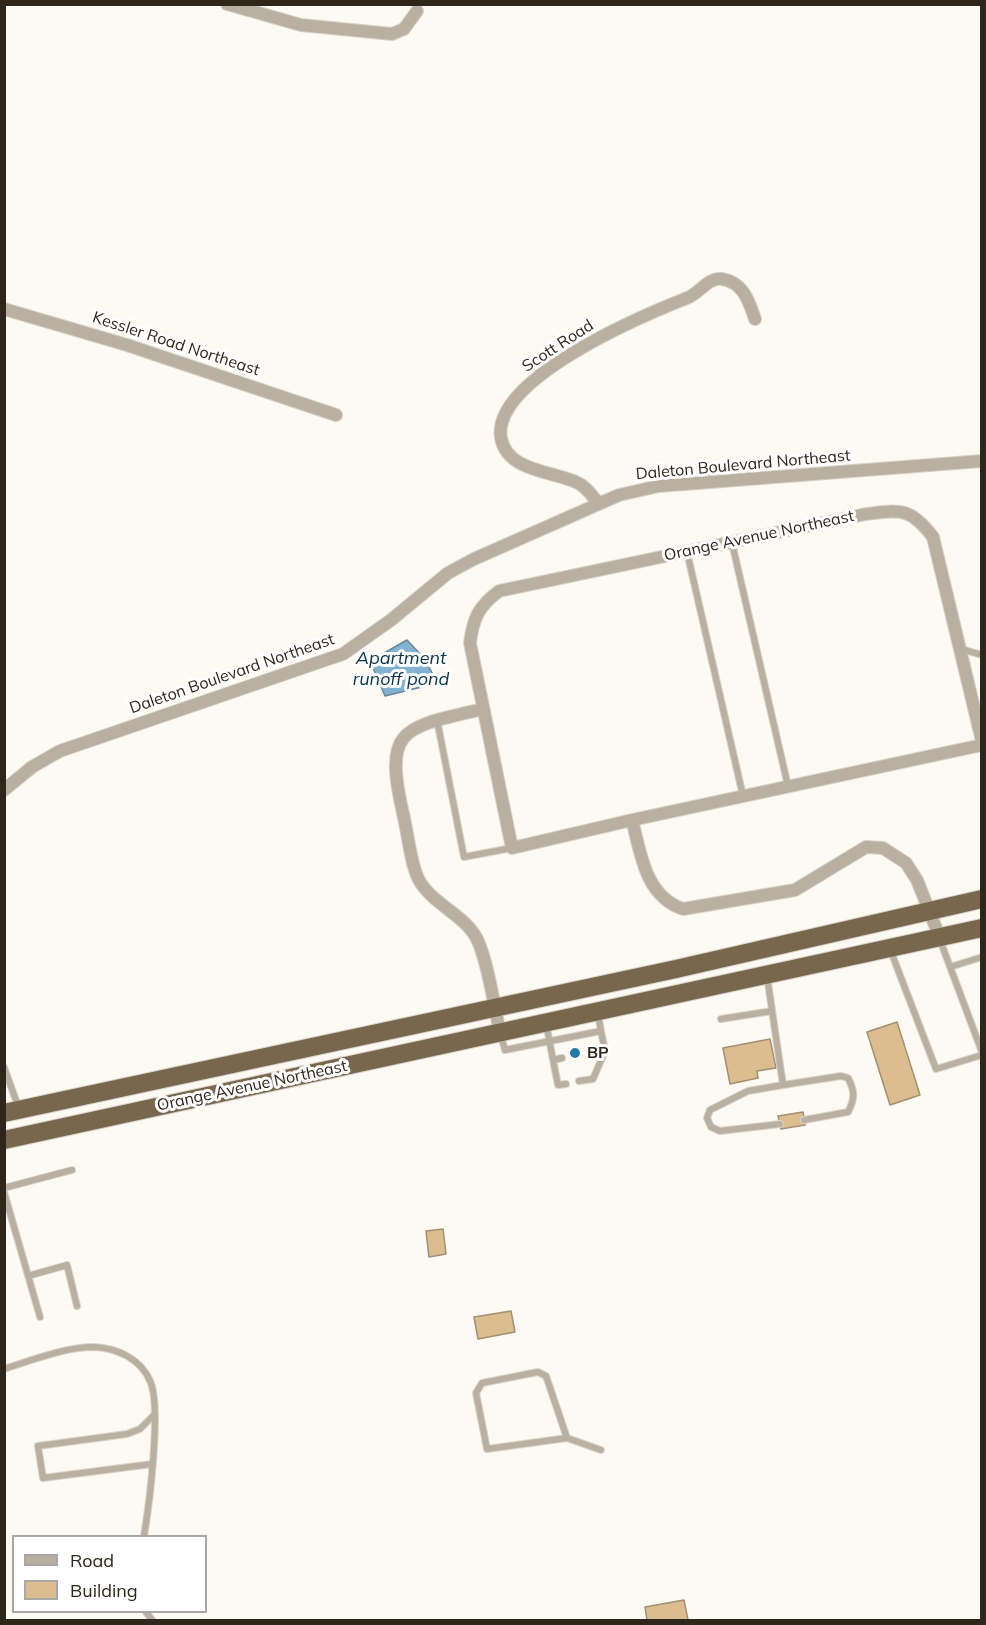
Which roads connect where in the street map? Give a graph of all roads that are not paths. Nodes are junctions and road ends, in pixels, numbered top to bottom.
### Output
1 (227, 4) edge
2 (417, 11) dead end
3 (4, 309) edge
4 (755, 318) dead end
5 (336, 415) dead end
6 (981, 461) edge
7 (598, 504) junction
8 (731, 542) junction
9 (687, 551) junction
10 (961, 650) junction
11 (981, 655) edge
12 (483, 710) junction
13 (437, 720) junction
14 (981, 743) edge
15 (788, 786) junction
16 (4, 790) edge
17 (743, 796) junction
18 (632, 820) junction
19 (512, 848) junction
20 (981, 899) edge
21 (930, 911) junction
22 (981, 928) edge
23 (940, 938) junction
24 (890, 949) junction
25 (981, 957) edge
26 (950, 967) junction
27 (767, 976) junction
28 (494, 1007) junction
29 (772, 1011) junction
30 (597, 1012) junction
31 (721, 1019) dead end
32 (546, 1023) junction
33 (601, 1031) junction
34 (500, 1032) junction
35 (549, 1041) junction
36 (605, 1051) junction
37 (591, 1053) dead end
38 (981, 1054) edge
39 (562, 1058) dead end
40 (553, 1060) junction
41 (4, 1067) edge
42 (579, 1081) dead end
43 (566, 1084) dead end
44 (783, 1085) junction
45 (12, 1111) edge
46 (804, 1120) dead end
47 (780, 1124) dead end
48 (4, 1140) edge
49 (72, 1170) dead end
50 (4, 1190) edge
51 (28, 1276) junction
52 (77, 1306) dead end
53 (40, 1317) dead end
54 (4, 1369) edge
55 (154, 1415) junction
56 (567, 1438) junction
57 (601, 1450) dead end
58 (152, 1464) junction
59 (144, 1535) edge

1 - 2 street
3 - 5 street, Kessler Road Northeast
4 - 7 street, Scott Road
6 - 7 street, Daleton Boulevard Northeast
7 - 16 street, Daleton Boulevard Northeast
8 - 9 street, Orange Avenue Northeast
8 - 10 street, Orange Avenue Northeast
8 - 15 lane
9 - 12 street, Orange Avenue Northeast
9 - 17 lane
10 - 11 lane
10 - 14 street, Orange Avenue Northeast
12 - 13 street
12 - 19 street, Orange Avenue Northeast
13 - 19 lane
13 - 28 street
14 - 15 street, Orange Avenue Northeast
15 - 17 street, Orange Avenue Northeast
17 - 18 street, Orange Avenue Northeast
18 - 19 street, Orange Avenue Northeast
18 - 21 street
20 - 21 highway, Orange Avenue Northeast
21 - 23 street
21 - 28 highway, Orange Avenue Northeast
22 - 23 highway, Orange Avenue Northeast
23 - 24 highway, Orange Avenue Northeast
23 - 26 lane
24 - 27 highway, Orange Avenue Northeast
24 - 38 lane
25 - 26 lane
26 - 38 lane
27 - 29 lane
27 - 30 highway, Orange Avenue Northeast
28 - 34 street
28 - 45 highway, Orange Avenue Northeast
29 - 31 lane
29 - 44 lane
30 - 32 highway, Orange Avenue Northeast
30 - 33 lane
32 - 34 highway, Orange Avenue Northeast
32 - 35 lane
33 - 35 lane
33 - 36 lane
34 - 35 lane
34 - 48 highway, Orange Avenue Northeast
35 - 40 lane
36 - 37 lane
36 - 42 lane
39 - 40 lane
40 - 43 lane
41 - 45 lane
44 - 46 lane
44 - 47 lane
49 - 50 lane
50 - 51 lane
51 - 52 lane
51 - 53 lane
54 - 55 lane
55 - 58 lane
55 - 58 lane
56 - 56 lane
56 - 57 lane
58 - 59 lane

